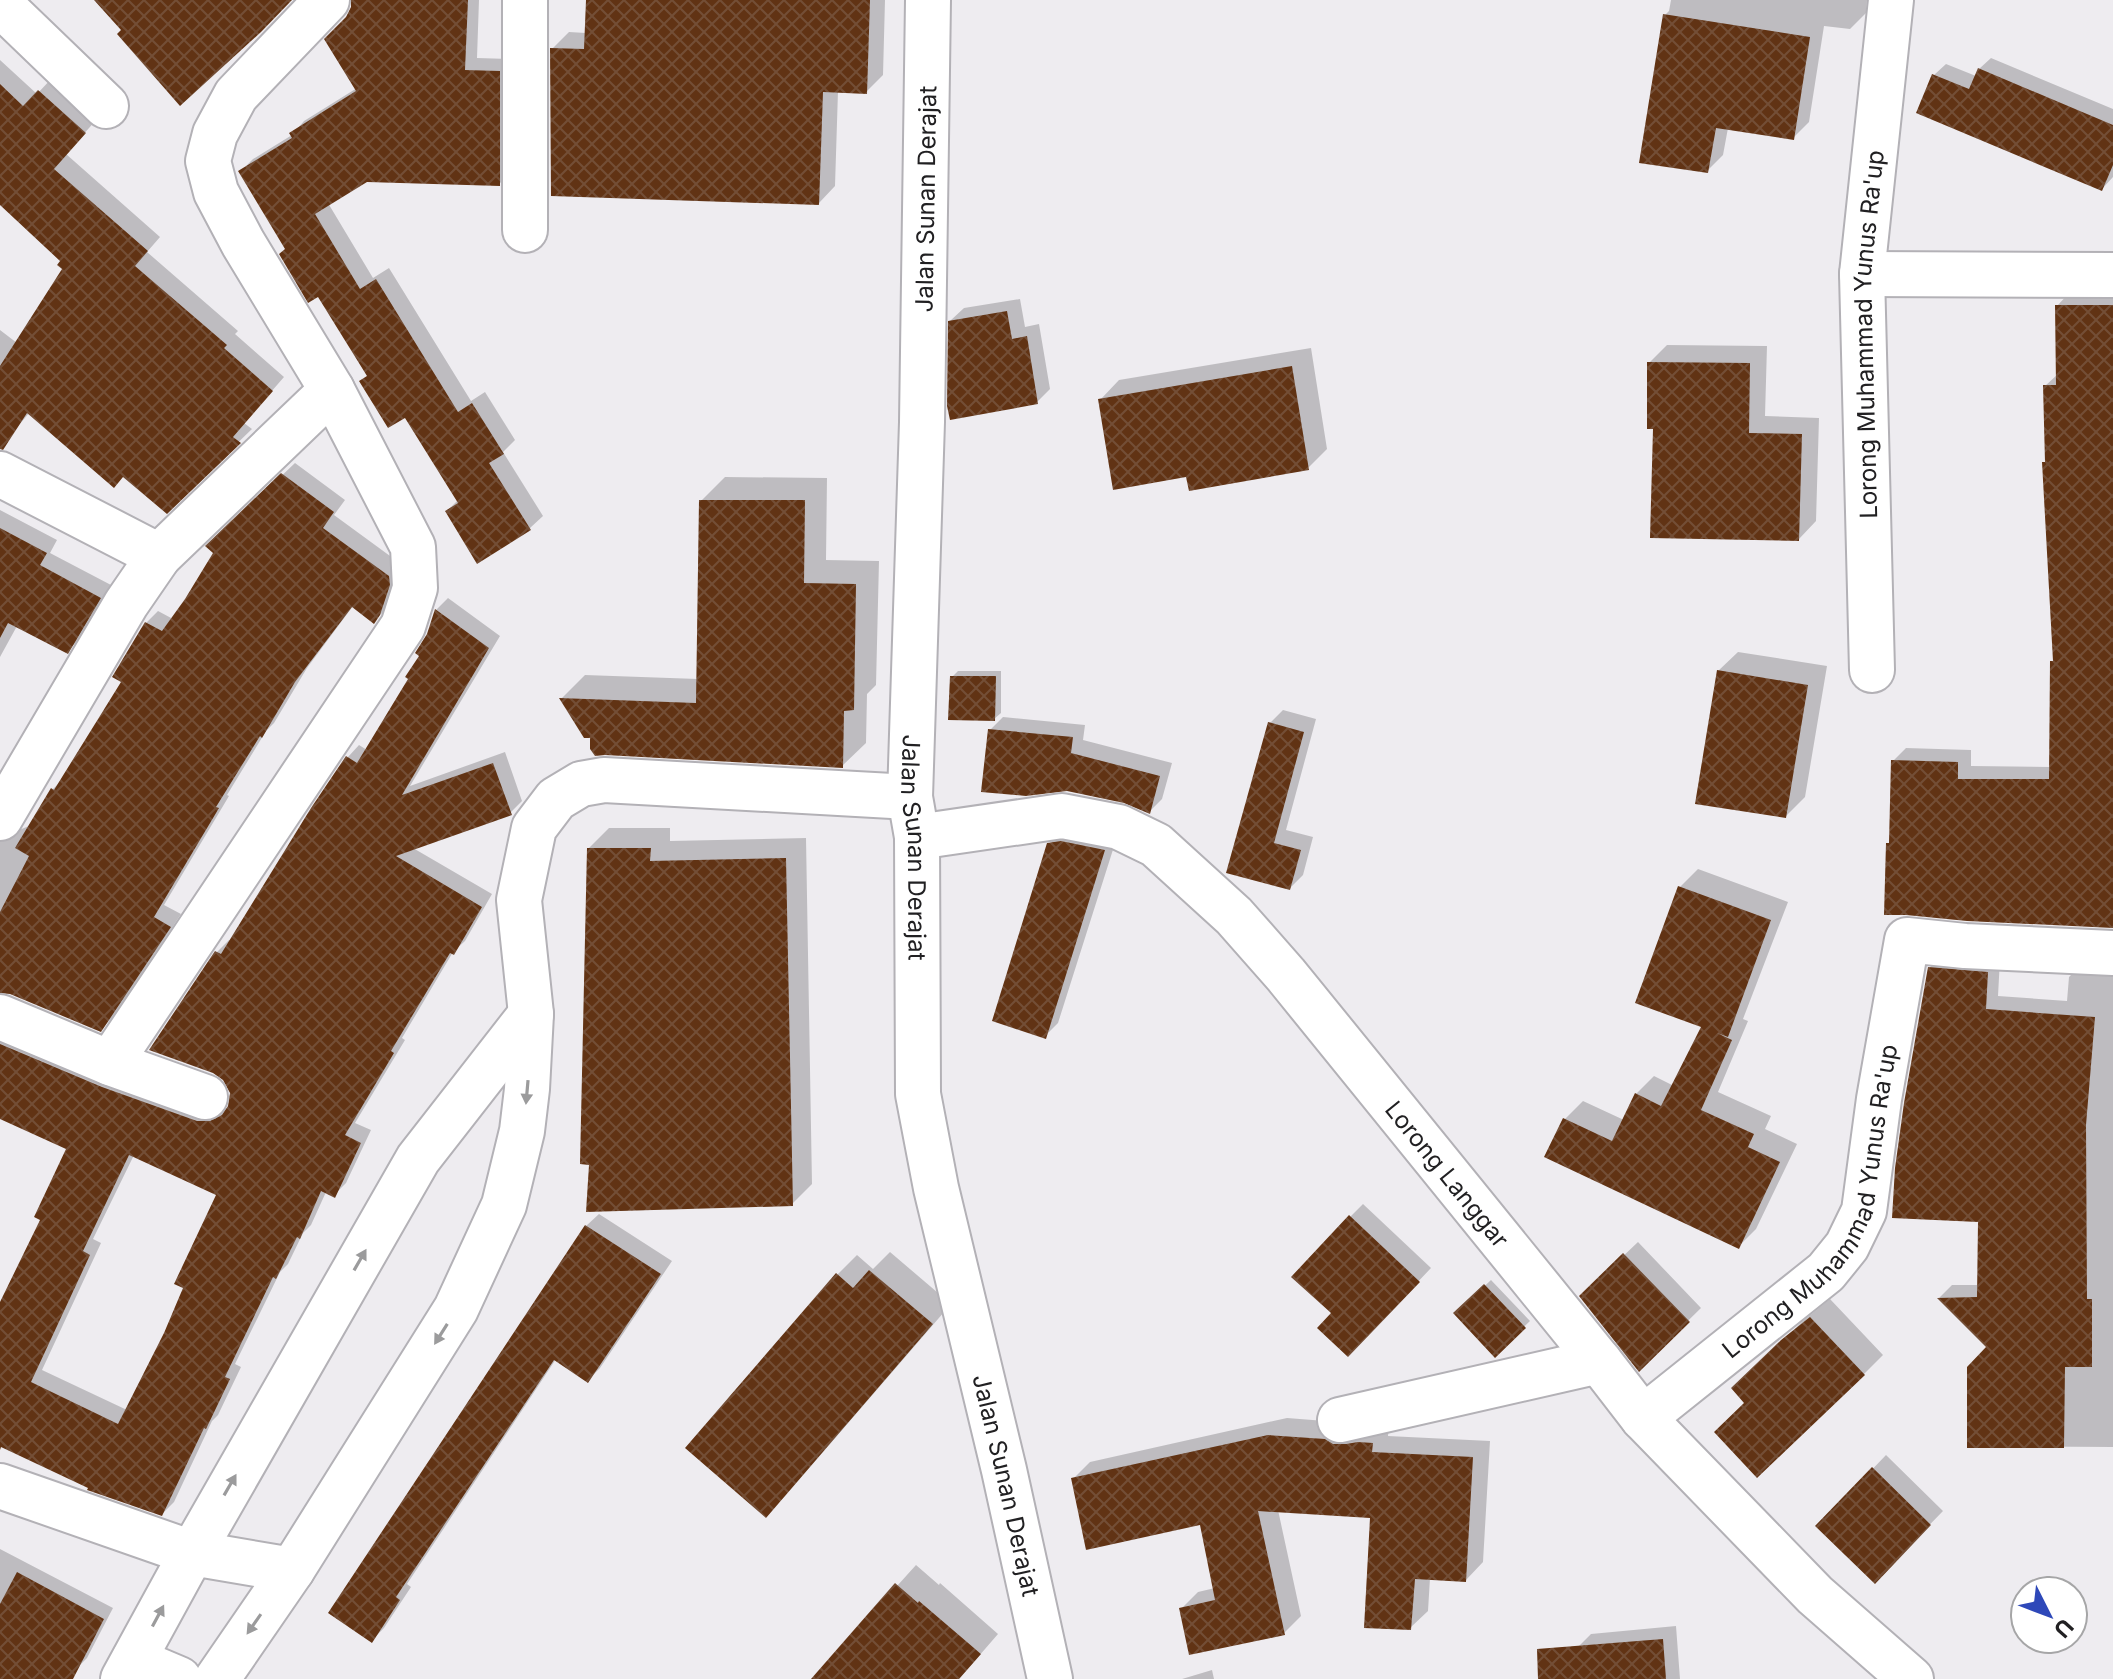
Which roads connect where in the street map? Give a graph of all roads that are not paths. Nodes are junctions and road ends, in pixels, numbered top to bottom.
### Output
1 (327, 0) edge
2 (525, 0) edge
3 (928, 0) edge
4 (1891, 0) edge
5 (0, 4) edge
6 (106, 106) dead end
7 (525, 230) dead end
8 (1862, 274) junction
9 (2113, 275) edge
10 (332, 390) junction
11 (0, 474) edge
12 (159, 556) junction
13 (1872, 670) dead end
14 (0, 817) edge
15 (914, 817) junction
16 (2113, 953) edge
17 (531, 1014) junction
18 (0, 1017) edge
19 (110, 1063) junction
20 (205, 1097) dead end
21 (1599, 1361) junction
22 (1643, 1418) junction
23 (1340, 1420) dead end
24 (0, 1486) edge
25 (192, 1553) junction
26 (292, 1570) junction
27 (129, 1669) edge
28 (179, 1679) edge
29 (217, 1679) edge
30 (1050, 1679) edge
31 (1911, 1679) edge

1 - 10 street
2 - 7 street
3 - 15 street, Jalan Sunan Derajat
4 - 8 street, Lorong Muhammad Yunus Ra'up
5 - 6 street
8 - 9 street
8 - 13 street, Lorong Muhammad Yunus Ra'up
10 - 12 street
10 - 19 street
11 - 12 street
12 - 14 street
15 - 17 street, Lorong Langgar
15 - 21 street, Lorong Langgar
15 - 30 street, Jalan Sunan Derajat
16 - 22 street, Lorong Muhammad Yunus Ra'up
25 -> 17 street
17 -> 26 street, Lorong Langgar
18 - 19 street
19 - 20 street
21 - 22 street, Lorong Langgar
21 - 23 street
22 - 31 street, Lorong Langgar
24 - 25 street
25 - 26 street
27 -> 25 street
26 -> 29 street, Lorong Langgar
27 - 28 street

